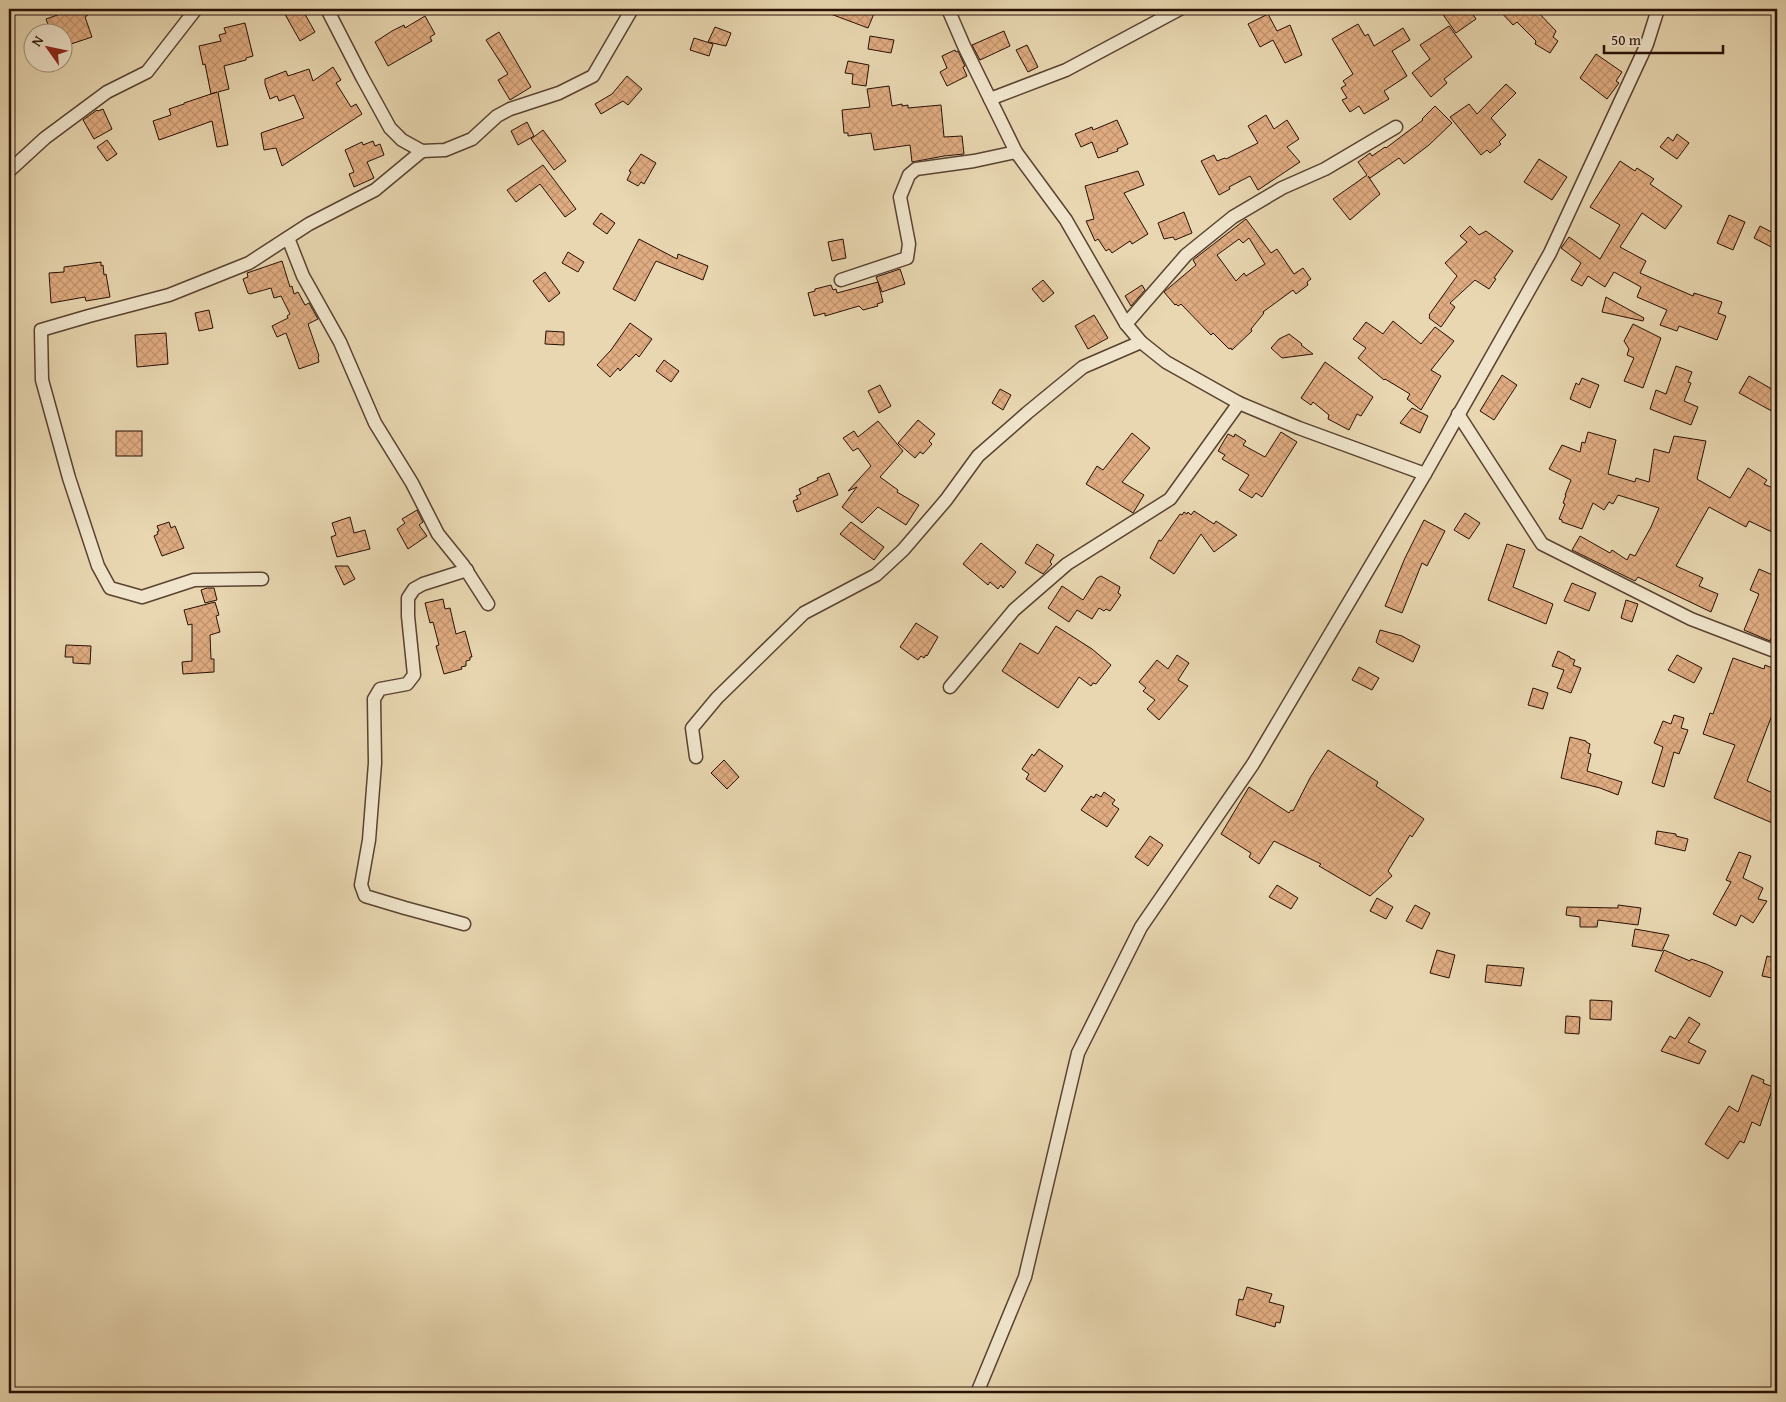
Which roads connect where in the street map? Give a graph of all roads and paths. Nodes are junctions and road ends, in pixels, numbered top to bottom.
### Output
1 (196, 9) edge
2 (328, 9) edge
3 (632, 9) edge
4 (948, 9) edge
5 (1180, 9) edge
6 (1658, 9) edge
7 (990, 99) junction
8 (1396, 127) dead end
9 (422, 151) junction
10 (1016, 152) junction
11 (9, 171) edge
12 (288, 238) junction
13 (841, 280) dead end
14 (1126, 324) junction
15 (1141, 342) junction
16 (1239, 403) junction
17 (1458, 414) junction
18 (1425, 474) junction
19 (467, 570) junction
20 (262, 579) dead end
21 (488, 604) dead end
22 (1777, 652) edge
23 (950, 688) dead end
24 (696, 757) dead end
25 (464, 924) dead end
26 (977, 1393) edge

1 - 11 street
2 - 9 street
3 - 9 street
4 - 7 street
5 - 7 street
6 - 17 street
7 - 10 street
8 - 14 street
9 - 12 street
10 - 13 street
10 - 14 street
12 - 19 street
12 - 20 street
14 - 15 street
15 - 16 street
15 - 24 street
16 - 18 street
16 - 23 street
17 - 18 street
17 - 22 street
18 - 26 street
19 - 21 street
19 - 25 street

